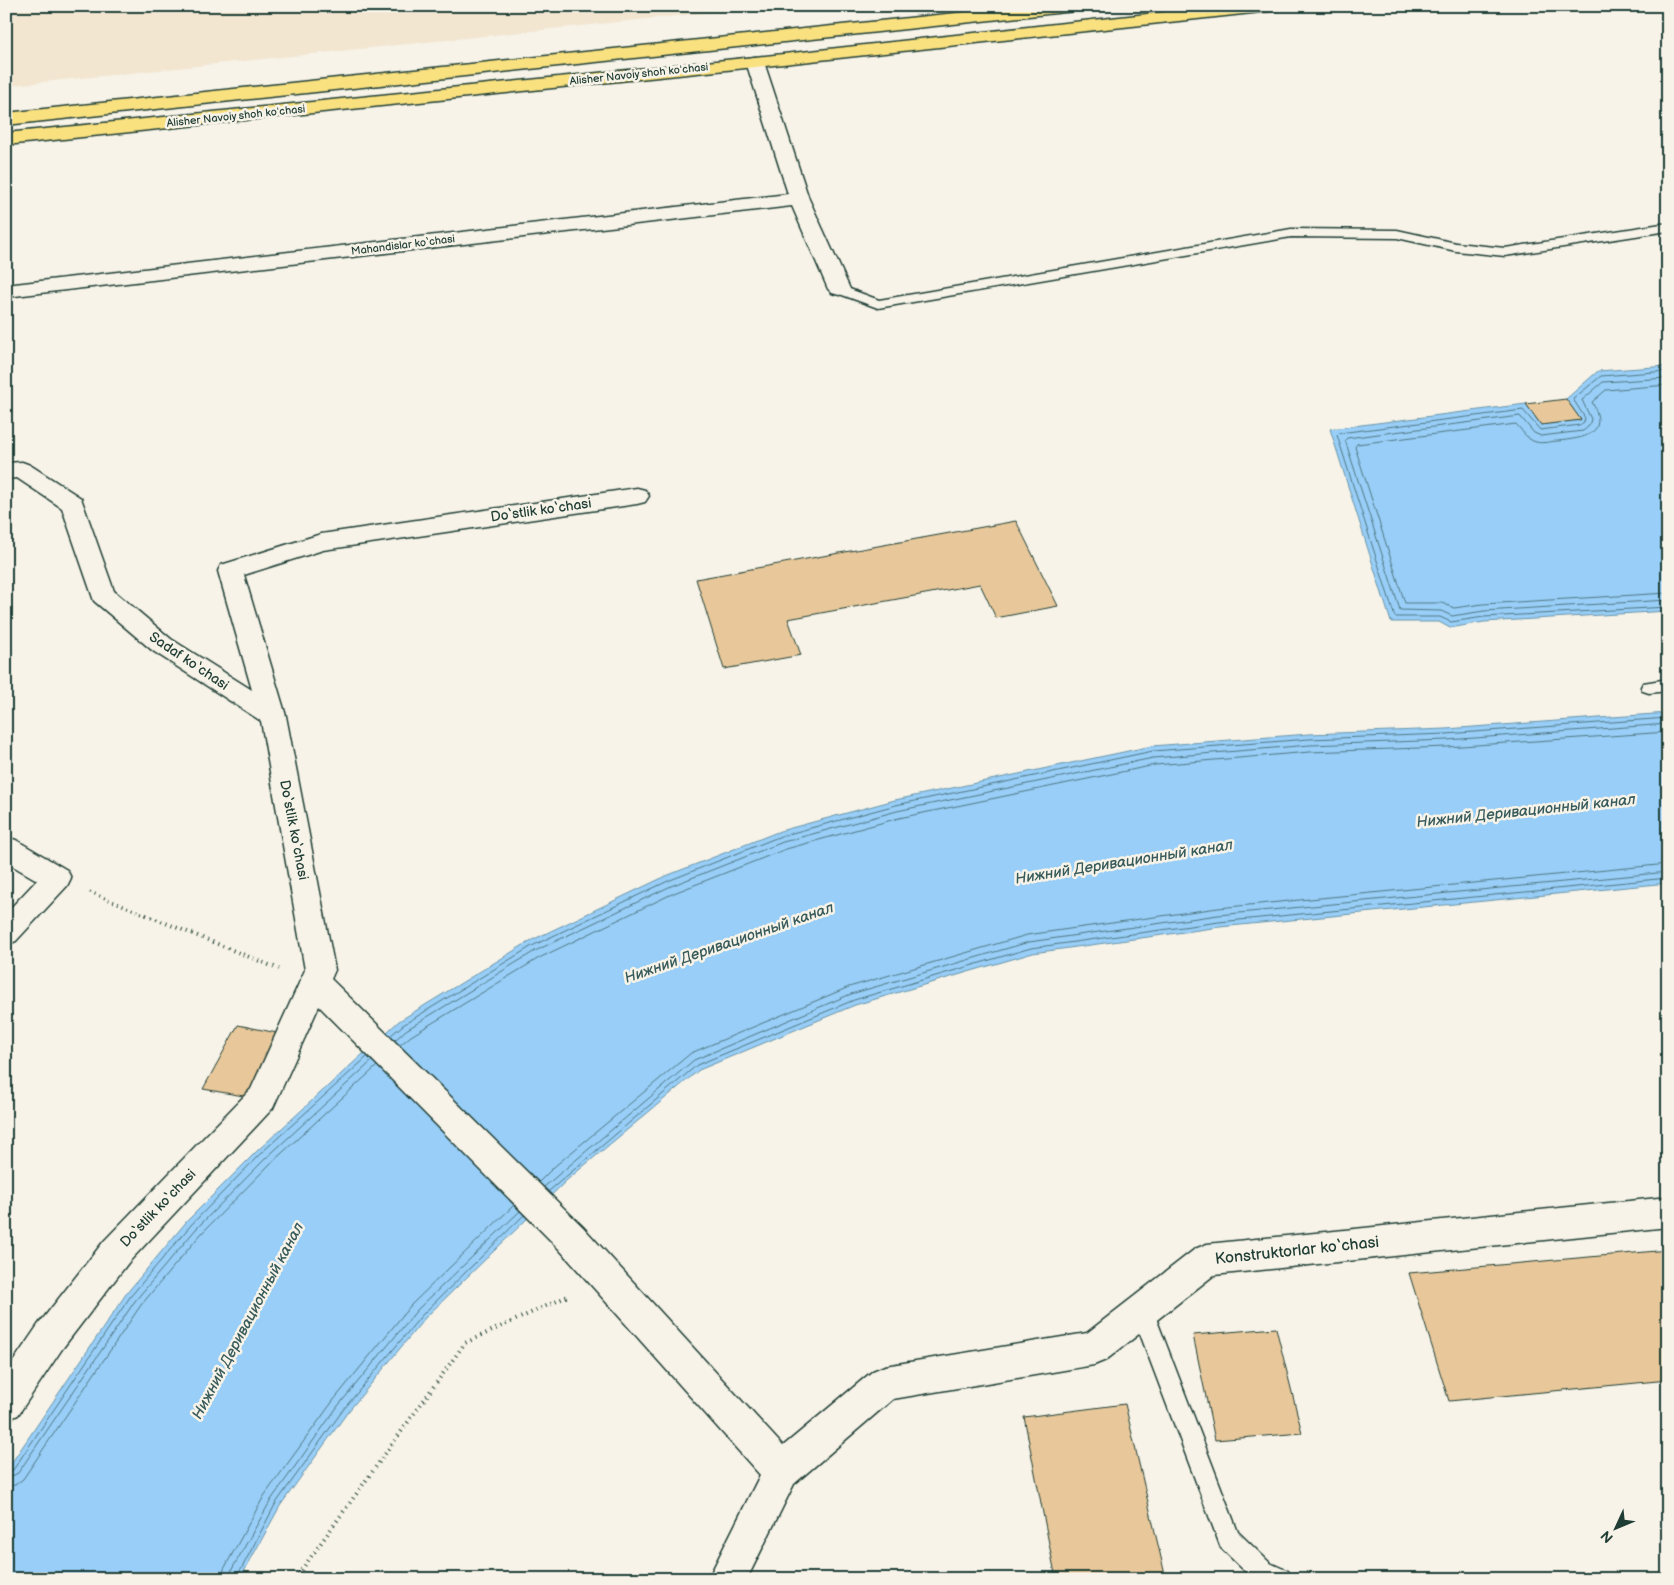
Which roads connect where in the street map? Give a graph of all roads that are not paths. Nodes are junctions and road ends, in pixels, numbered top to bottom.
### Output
1 (1075, 6) edge
2 (1271, 6) edge
3 (755, 62) junction
4 (6, 119) edge
5 (6, 139) edge
6 (799, 199) junction
7 (1668, 228) edge
8 (839, 289) joint
9 (6, 291) edge
10 (6, 471) edge
11 (637, 496) dead end
12 (1668, 685) edge
13 (1649, 687) dead end
14 (273, 716) junction
15 (6, 848) edge
16 (6, 933) edge
17 (315, 983) junction
18 (1668, 1212) edge
19 (1142, 1310) junction
20 (6, 1403) edge
21 (781, 1471) junction
22 (727, 1579) edge
23 (1280, 1579) edge

1 - 4 main road, Alisher Navoiy shoh koʻchasi
2 - 3 main road, Alisher Navoiy shoh koʻchasi
3 - 5 main road, Alisher Navoiy shoh koʻchasi
3 - 6 street
6 - 8 street
6 - 9 street, Mahandislar ko‘chasi
7 - 8 lane
10 - 14 street, Sadaf ko‘chasi
11 - 14 street, Do‘stlik ko‘chasi
12 - 13 lane
14 - 17 street, Do‘stlik ko‘chasi
15 - 16 street
17 - 20 street, Do‘stlik ko‘chasi
17 - 21 street
18 - 19 street, Konstruktorlar ko‘chasi
19 - 21 street, Konstruktorlar ko‘chasi
19 - 23 lane
21 - 22 street, Konstruktorlar ko‘chasi

